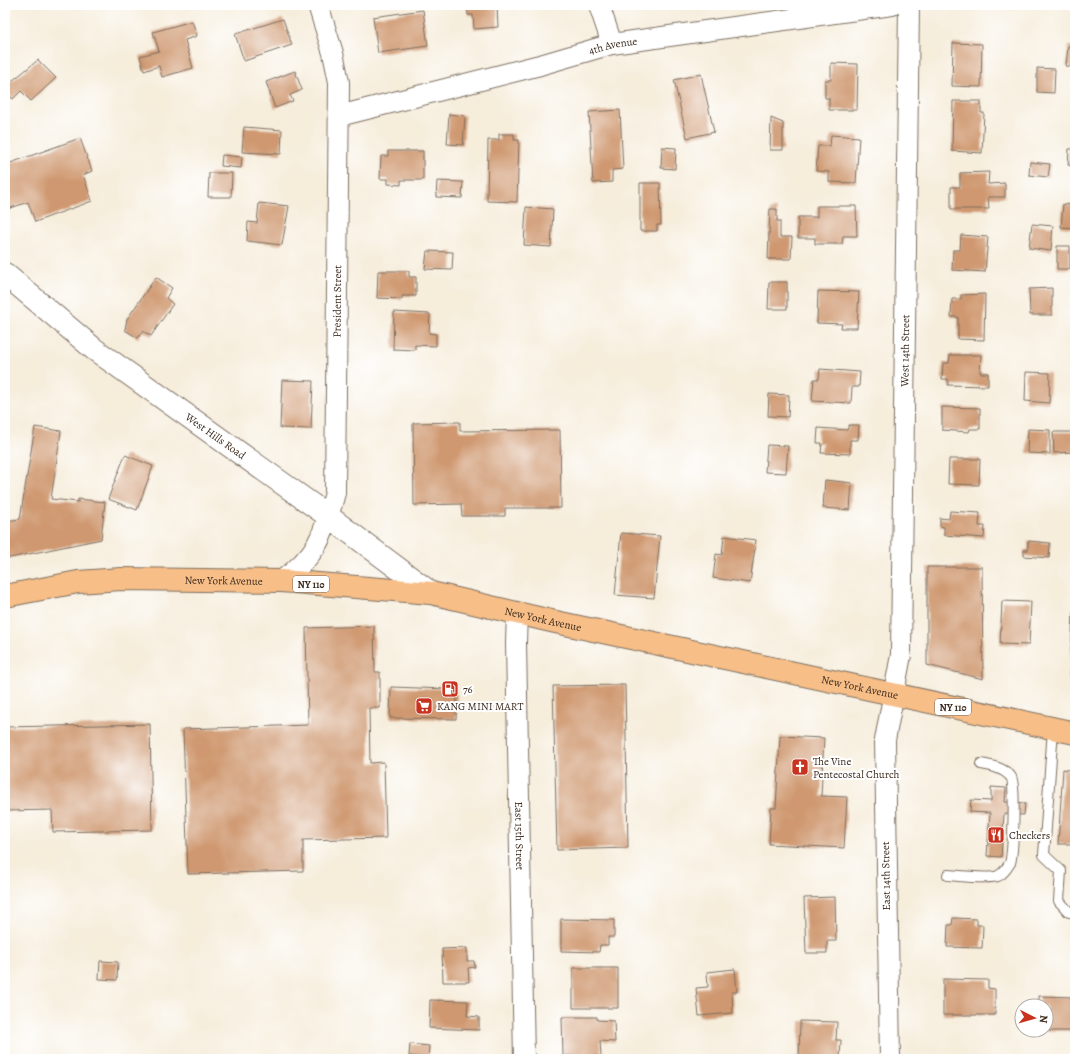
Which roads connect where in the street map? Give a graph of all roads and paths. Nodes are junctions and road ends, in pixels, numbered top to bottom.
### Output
1 (318, 5) edge
2 (599, 5) edge
3 (892, 5) edge
4 (909, 5) edge
5 (612, 44) junction
6 (339, 116) junction
7 (5, 274) edge
8 (328, 516) junction
9 (281, 581) junction
10 (431, 593) junction
11 (5, 596) edge
12 (517, 613) junction
13 (893, 695) junction
14 (1053, 728) junction
15 (1075, 733) edge
16 (981, 764) dead end
17 (948, 876) dead end
18 (1075, 912) edge
19 (524, 1059) edge
20 (890, 1059) edge

1 - 6 street, President Street
2 - 5 street
3 - 5 street, 4th Avenue
4 - 13 street, West 14th Street
5 - 6 street, 4th Avenue
6 - 8 street, President Street
7 - 8 street, West Hills Road
8 - 9 street, President Street
8 - 10 street, West Hills Road
9 - 10 main road, New York Avenue / NY 110
9 - 11 main road, New York Avenue / NY 110
10 - 12 main road, New York Avenue / NY 110
12 - 13 main road, New York Avenue / NY 110
12 - 19 street, East 15th Street
13 - 14 main road, New York Avenue / NY 110
13 - 20 street, East 14th Street
14 - 15 main road, New York Avenue / NY 110
14 - 18 lane
16 - 17 lane

